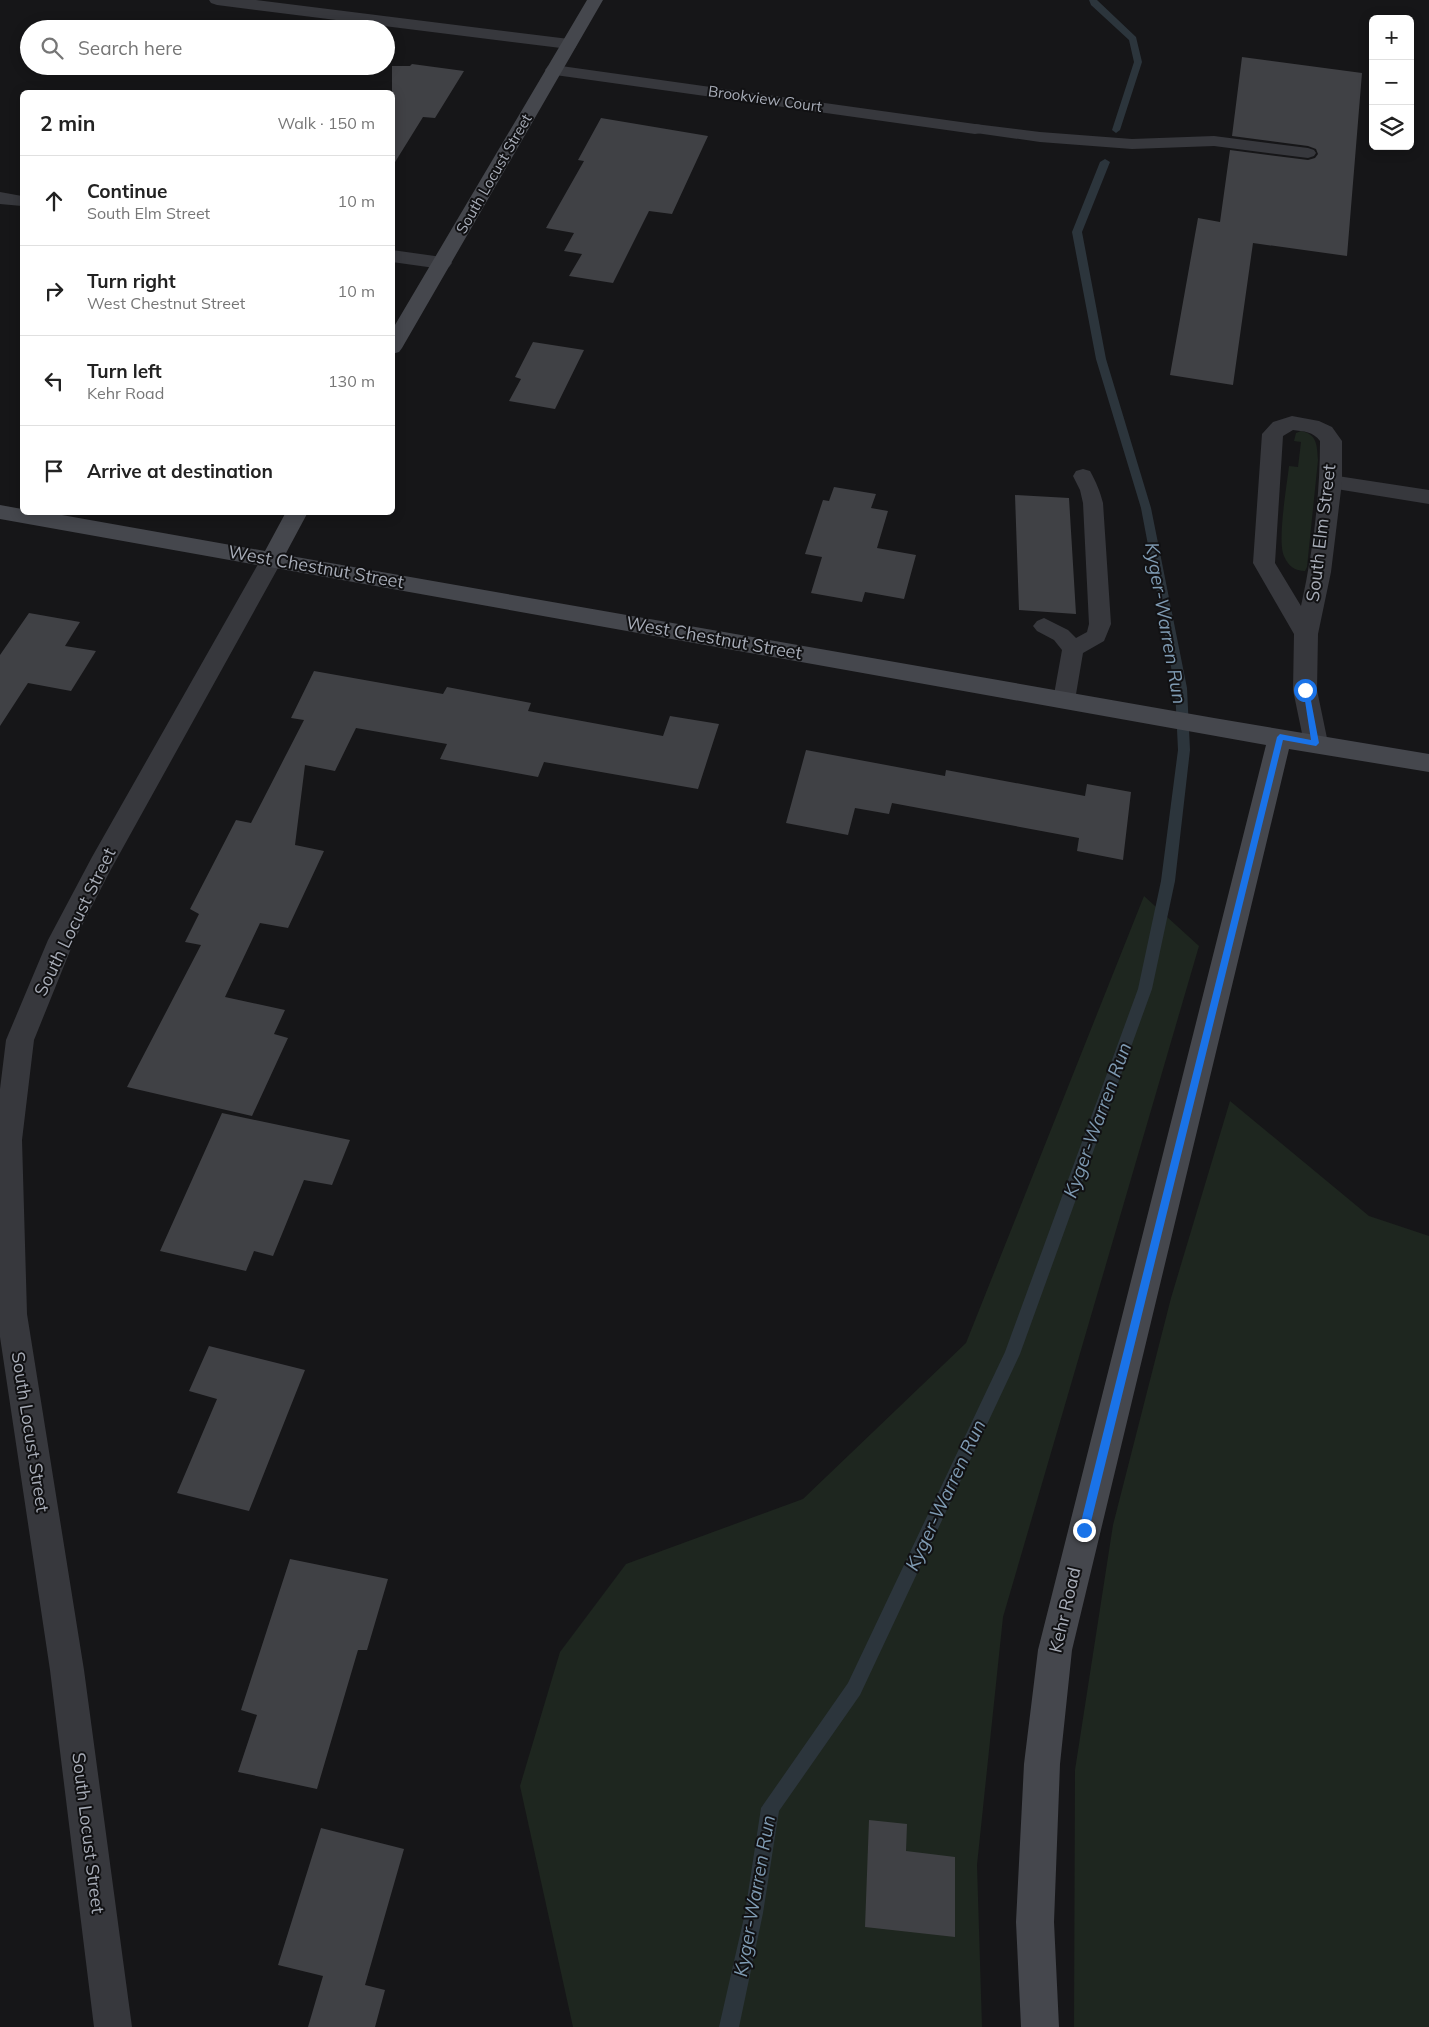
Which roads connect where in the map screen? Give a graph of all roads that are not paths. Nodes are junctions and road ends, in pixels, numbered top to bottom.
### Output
1 (217, 0) edge
2 (595, 0) edge
3 (377, 20) edge
4 (395, 22) edge
5 (569, 44) junction
6 (554, 70) junction
7 (975, 129) joint
8 (1308, 153) dead end
9 (0, 198) edge
10 (20, 201) edge
11 (395, 256) edge
12 (442, 263) junction
13 (395, 343) edge
14 (1083, 476) dead end
15 (1331, 482) junction
16 (1429, 497) edge
17 (0, 512) edge
18 (295, 515) edge
19 (272, 559) junction
20 (1044, 626) dead end
21 (1306, 634) junction
22 (1073, 649) junction
23 (1064, 700) junction
24 (1280, 737) junction
25 (1316, 743) junction
26 (1429, 763) edge
27 (10, 1038) edge
28 (113, 2027) edge
29 (1040, 2027) edge

1 - 3 street
2 - 5 street, South Locust Street
4 - 5 street
5 - 6 street, South Locust Street
6 - 7 street, Brookview Court
6 - 12 street, South Locust Street
7 - 8 lane
9 - 10 street
11 - 12 street
12 - 13 street, South Locust Street
14 - 22 lane
15 - 16 lane
15 - 21 street, South Elm Street
15 - 21 street, South Elm Street
17 - 19 street, West Chestnut Street
18 - 19 street, South Locust Street
19 - 23 street, West Chestnut Street
19 - 27 street, South Locust Street
20 - 22 lane
21 - 25 street, South Elm Street
22 - 23 lane
23 - 24 street, West Chestnut Street
24 - 25 street, West Chestnut Street
24 - 29 street, Kehr Road
25 - 26 street, West Chestnut Street
27 - 28 street, South Locust Street

